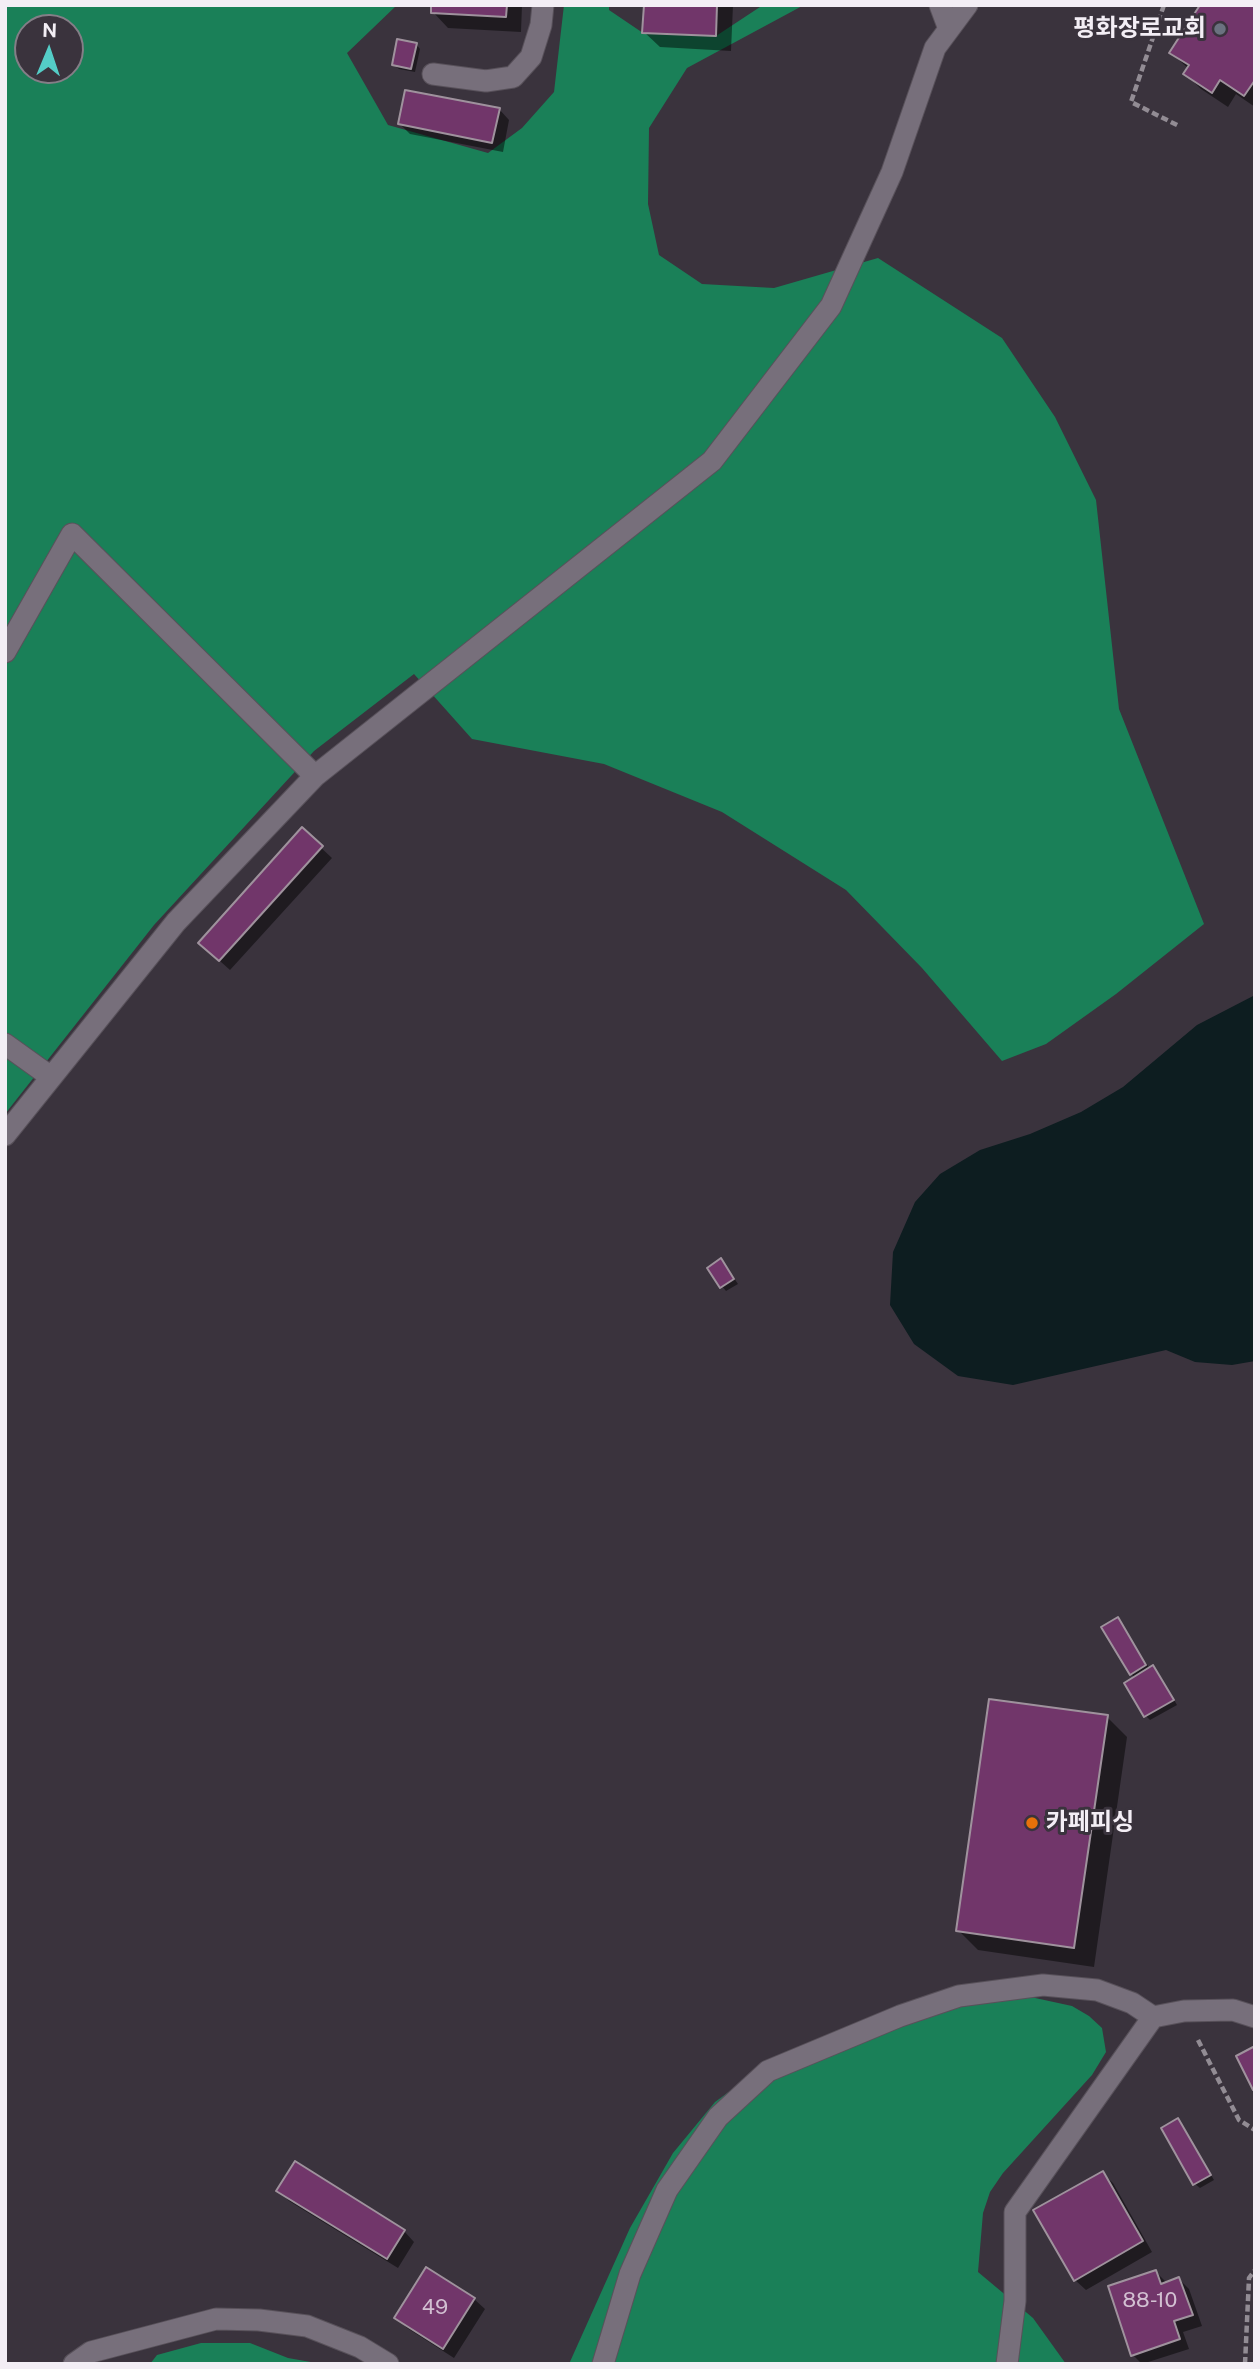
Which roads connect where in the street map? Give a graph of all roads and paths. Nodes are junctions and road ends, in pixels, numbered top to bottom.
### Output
1 (543, 5) edge
2 (940, 5) edge
3 (967, 5) edge
4 (1164, 5) edge
5 (949, 29) junction
6 (433, 74) dead end
7 (1179, 126) dead end
8 (5, 652) edge
9 (315, 776) junction
10 (5, 1044) edge
11 (51, 1077) junction
12 (5, 1135) edge
13 (1184, 2011) junction
14 (1153, 2017) junction
15 (1255, 2017) edge
16 (1255, 2130) edge
17 (1255, 2270) edge
18 (74, 2364) edge
19 (388, 2364) edge
20 (603, 2364) edge
21 (1007, 2364) edge
22 (1245, 2364) edge

1 - 6 lane
2 - 5 lane
3 - 5 lane
4 - 7 path
5 - 9 lane
8 - 9 lane
9 - 11 lane
10 - 11 lane
11 - 12 lane
13 - 14 lane
13 - 15 lane
13 - 16 path
14 - 20 lane
14 - 21 lane
17 - 22 path
18 - 19 lane

